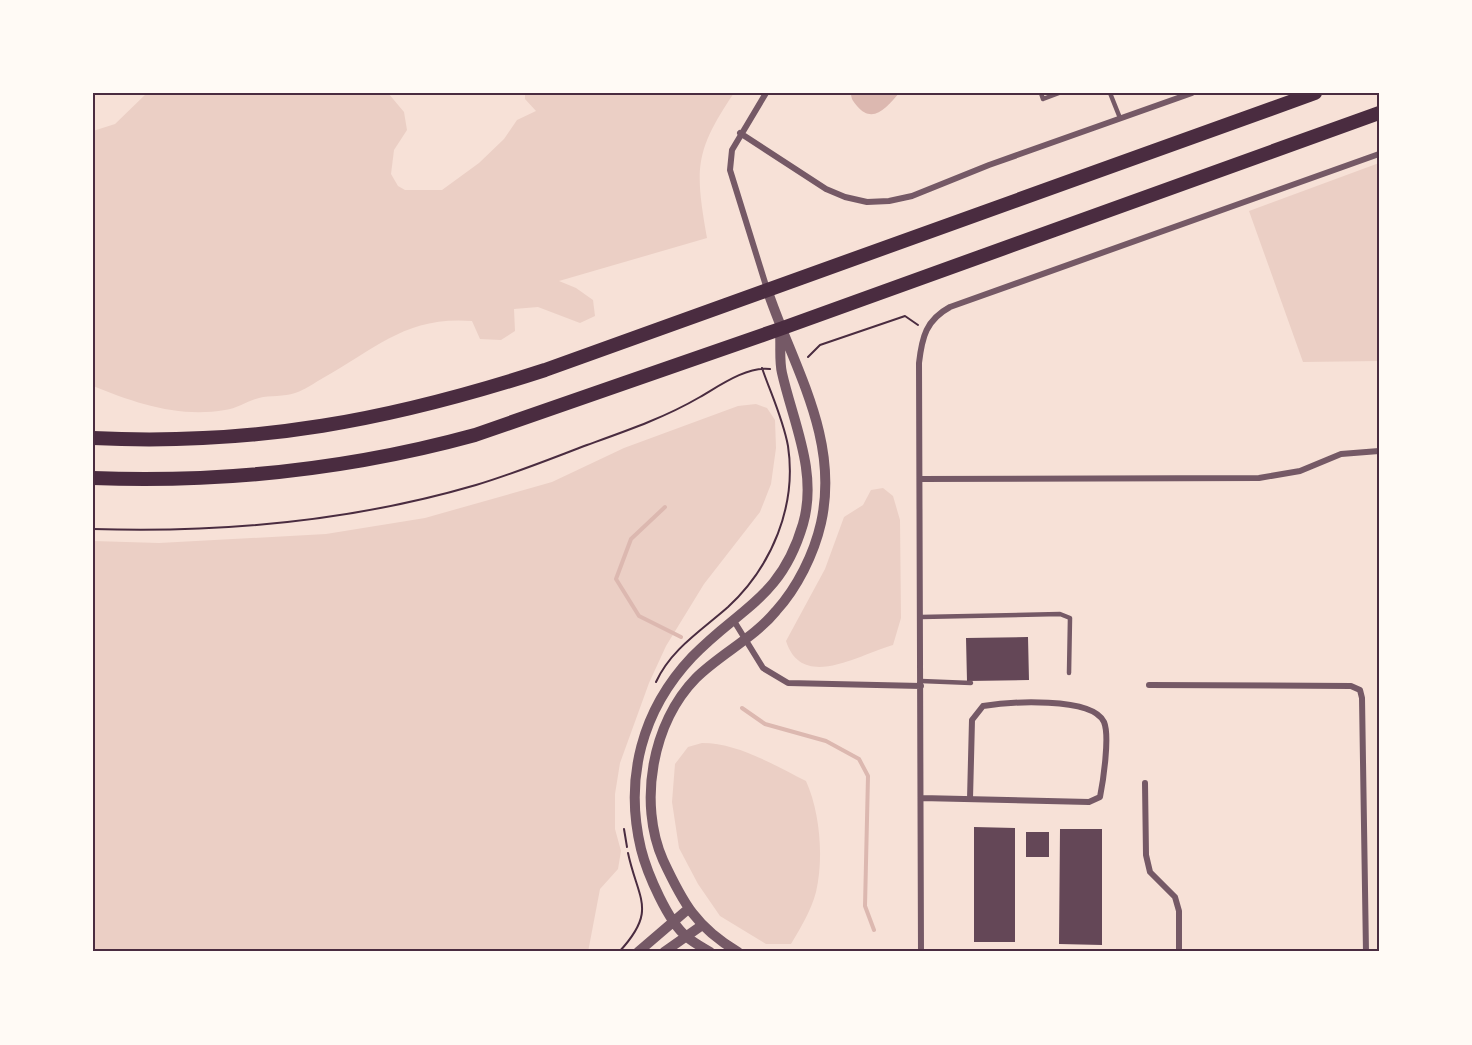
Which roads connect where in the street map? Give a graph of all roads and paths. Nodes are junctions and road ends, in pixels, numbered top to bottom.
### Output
1 (766, 93) edge
2 (1041, 93) edge
3 (1059, 93) edge
4 (1110, 93) edge
5 (1315, 93) edge
6 (1189, 94) edge
7 (1379, 113) edge
8 (1120, 118) junction
9 (740, 133) junction
10 (1379, 154) edge
11 (767, 289) junction
12 (780, 329) junction
13 (925, 330) junction
14 (798, 366) junction
15 (781, 371) junction
16 (93, 438) edge
17 (1379, 451) edge
18 (93, 478) edge
19 (920, 479) junction
20 (93, 529) edge
21 (921, 617) junction
22 (734, 621) junction
23 (744, 639) junction
24 (1069, 673) dead end
25 (921, 683) junction
26 (971, 683) dead end
27 (1149, 685) dead end
28 (1145, 783) dead end
29 (921, 798) junction
30 (970, 799) junction
31 (687, 910) junction
32 (675, 921) junction
33 (701, 926) junction
34 (686, 936) junction
35 (638, 952) edge
36 (664, 952) edge
37 (710, 952) edge
38 (738, 952) edge
39 (921, 952) edge
40 (1179, 952) edge
41 (1366, 952) edge

1 - 9 street
2 - 3 lane
4 - 8 lane
5 - 11 main road
6 - 8 street
7 - 12 main road
8 - 9 street
9 - 11 street
10 - 13 street
11 - 12 street
11 - 16 main road
12 - 14 street
12 - 15 street
12 - 18 main road
13 - 14 path
13 - 19 street
14 - 23 street
15 - 20 path
15 - 22 street
17 - 19 street
19 - 21 street
21 - 24 lane
21 - 25 street
22 - 23 street
22 - 32 street
23 - 25 street
23 - 31 street
25 - 26 lane
25 - 29 street
27 - 41 street
28 - 40 street
29 - 30 street
29 - 39 street
30 - 30 street
31 - 32 street
31 - 33 street
32 - 34 street
32 - 35 street
33 - 34 street
33 - 38 street
34 - 36 street
34 - 37 street

